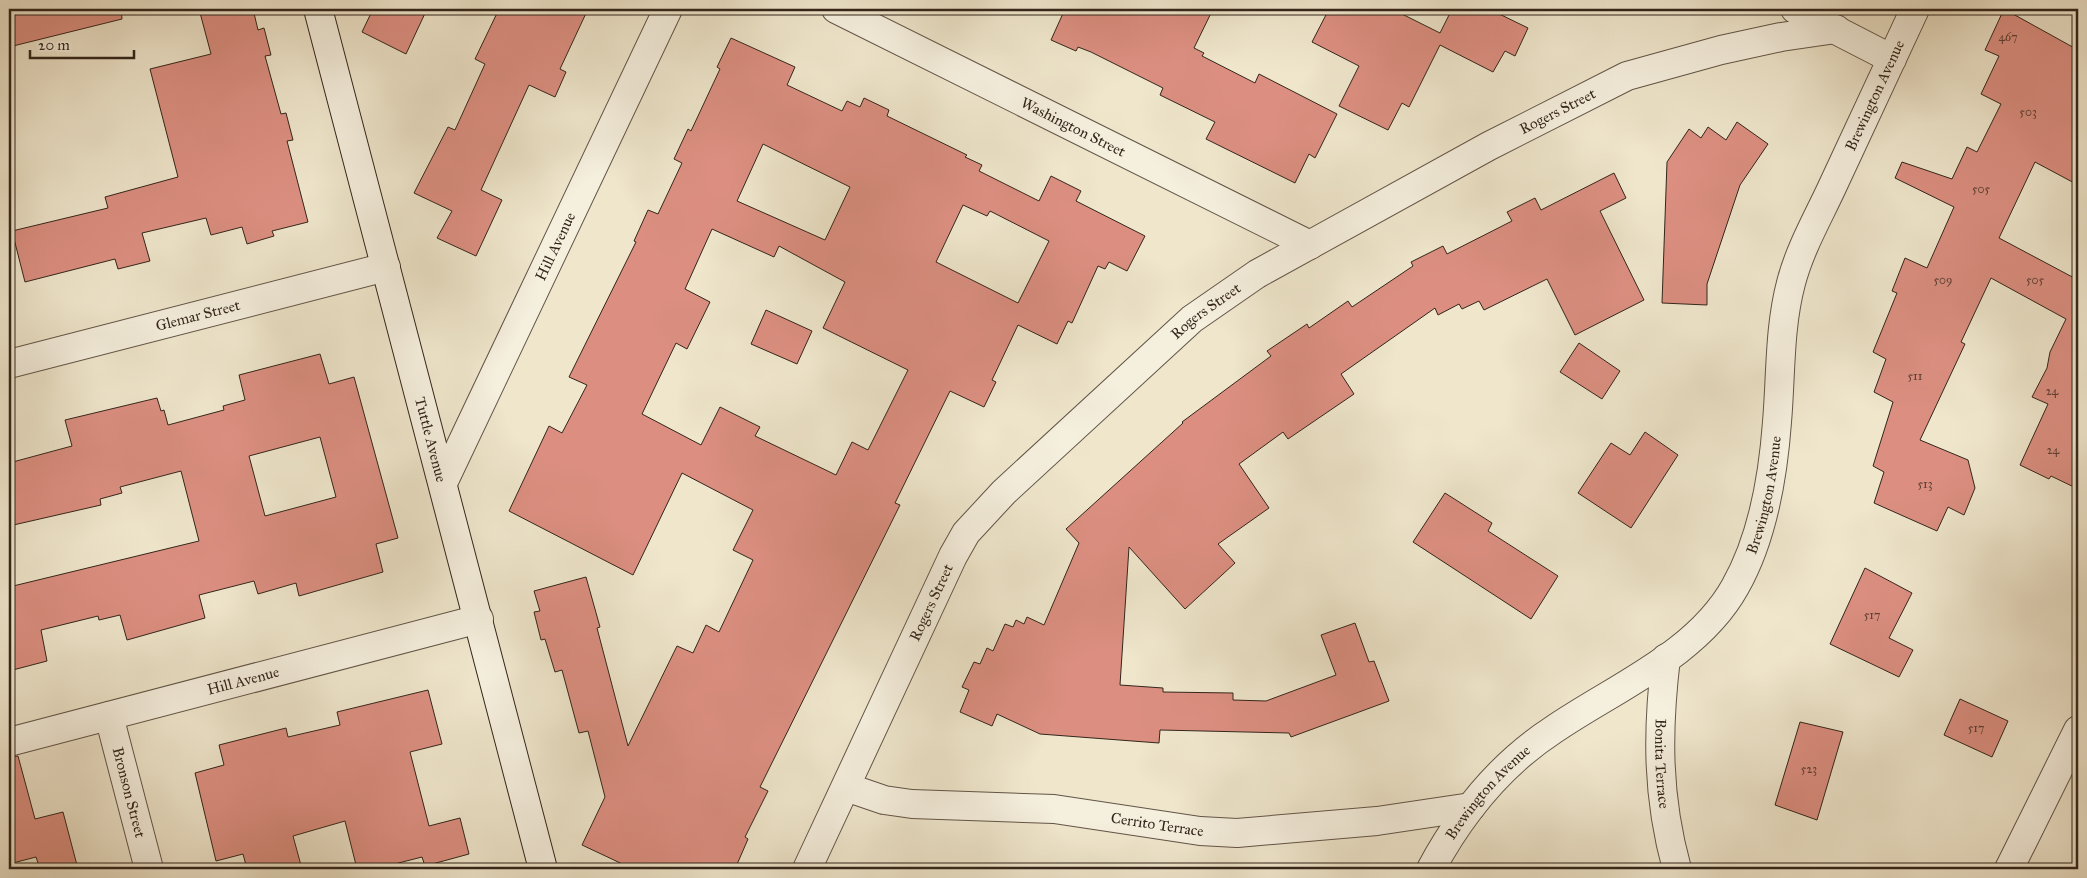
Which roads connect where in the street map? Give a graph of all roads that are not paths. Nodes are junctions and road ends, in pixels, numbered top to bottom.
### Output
1 (318, 9) edge
2 (668, 9) edge
3 (836, 9) edge
4 (1795, 9) edge
5 (1916, 9) edge
6 (1836, 30) junction
7 (1892, 59) junction
8 (1310, 245) junction
9 (386, 267) junction
10 (9, 364) edge
11 (443, 483) junction
12 (479, 619) junction
13 (1666, 658) junction
14 (109, 716) junction
15 (2078, 730) edge
16 (9, 742) edge
17 (846, 787) junction
18 (1472, 806) junction
19 (149, 869) edge
20 (543, 869) edge
21 (807, 869) edge
22 (1431, 869) edge
23 (1677, 869) edge
24 (2009, 869) edge

1 - 9 street, Tuttle Avenue
2 - 11 street, Hill Avenue
3 - 8 street, Washington Street
4 - 6 street
5 - 7 street, Brewington Avenue
6 - 7 street
6 - 8 street, Rogers Street
7 - 13 street, Brewington Avenue
8 - 17 street, Rogers Street
9 - 10 street, Glemar Street
9 - 11 street, Tuttle Avenue
11 - 12 street, Tuttle Avenue
12 - 14 street, Hill Avenue
12 - 20 street, Tuttle Avenue
13 - 18 street, Brewington Avenue
13 - 23 street, Bonita Terrace
14 - 16 street, Hill Avenue
14 - 19 street, Bronson Street
15 - 24 street
17 - 18 street, Cerrito Terrace
17 - 21 street, Rogers Street
18 - 22 street, Brewington Avenue

